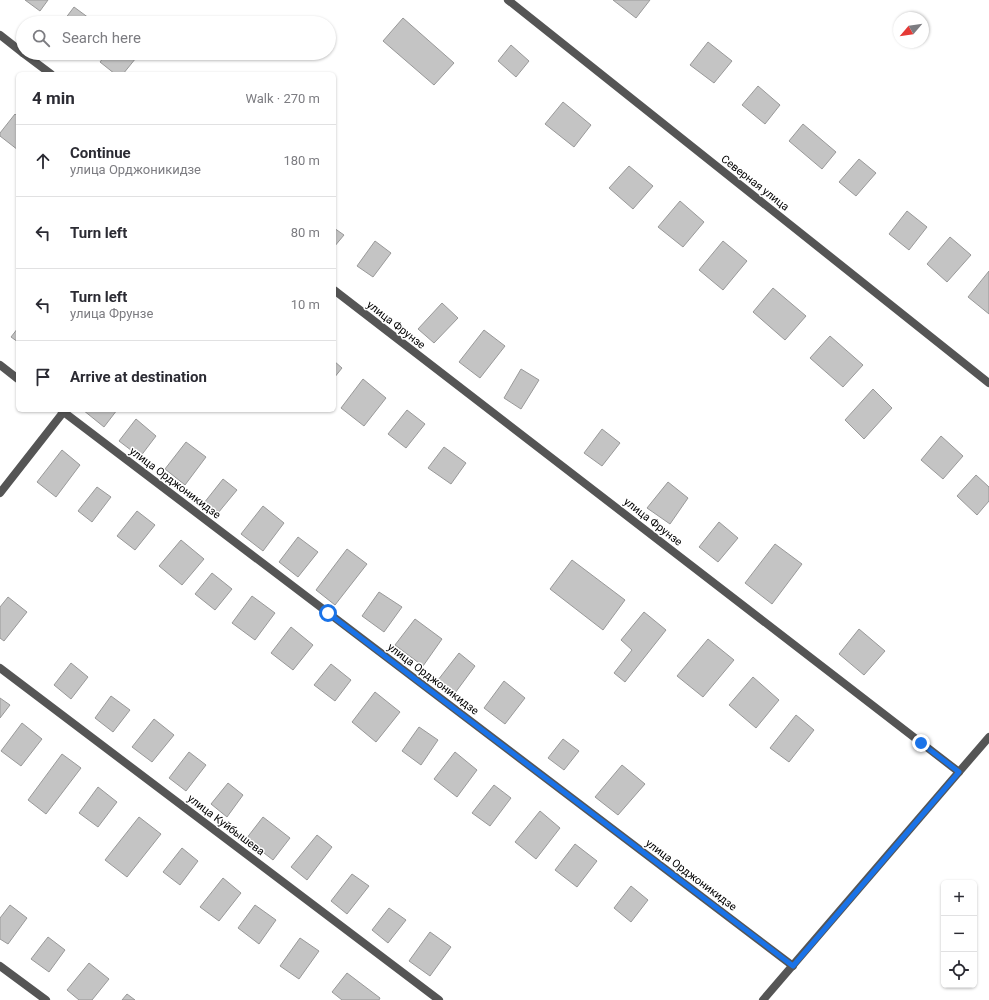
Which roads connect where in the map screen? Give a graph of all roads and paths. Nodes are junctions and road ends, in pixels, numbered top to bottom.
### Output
1 (508, 0) edge
2 (0, 35) edge
3 (16, 48) edge
4 (32, 60) edge
5 (48, 72) edge
6 (336, 292) edge
7 (0, 365) edge
8 (16, 377) edge
9 (989, 383) edge
10 (62, 412) edge
11 (64, 412) edge
12 (0, 493) edge
13 (0, 668) edge
14 (989, 737) edge
15 (959, 772) junction
16 (0, 966) edge
17 (793, 966) junction
18 (46, 1000) edge
19 (439, 1000) edge
20 (763, 1000) edge

1 - 9 street, Северная улица
2 - 3 street
4 - 5 street
6 - 15 street, улица Фрунзе
7 - 8 street
10 - 12 street
11 - 17 street, улица Орджоникидзе
13 - 19 street, улица Куйбышева
14 - 15 street
15 - 17 street
16 - 18 street
17 - 20 street

